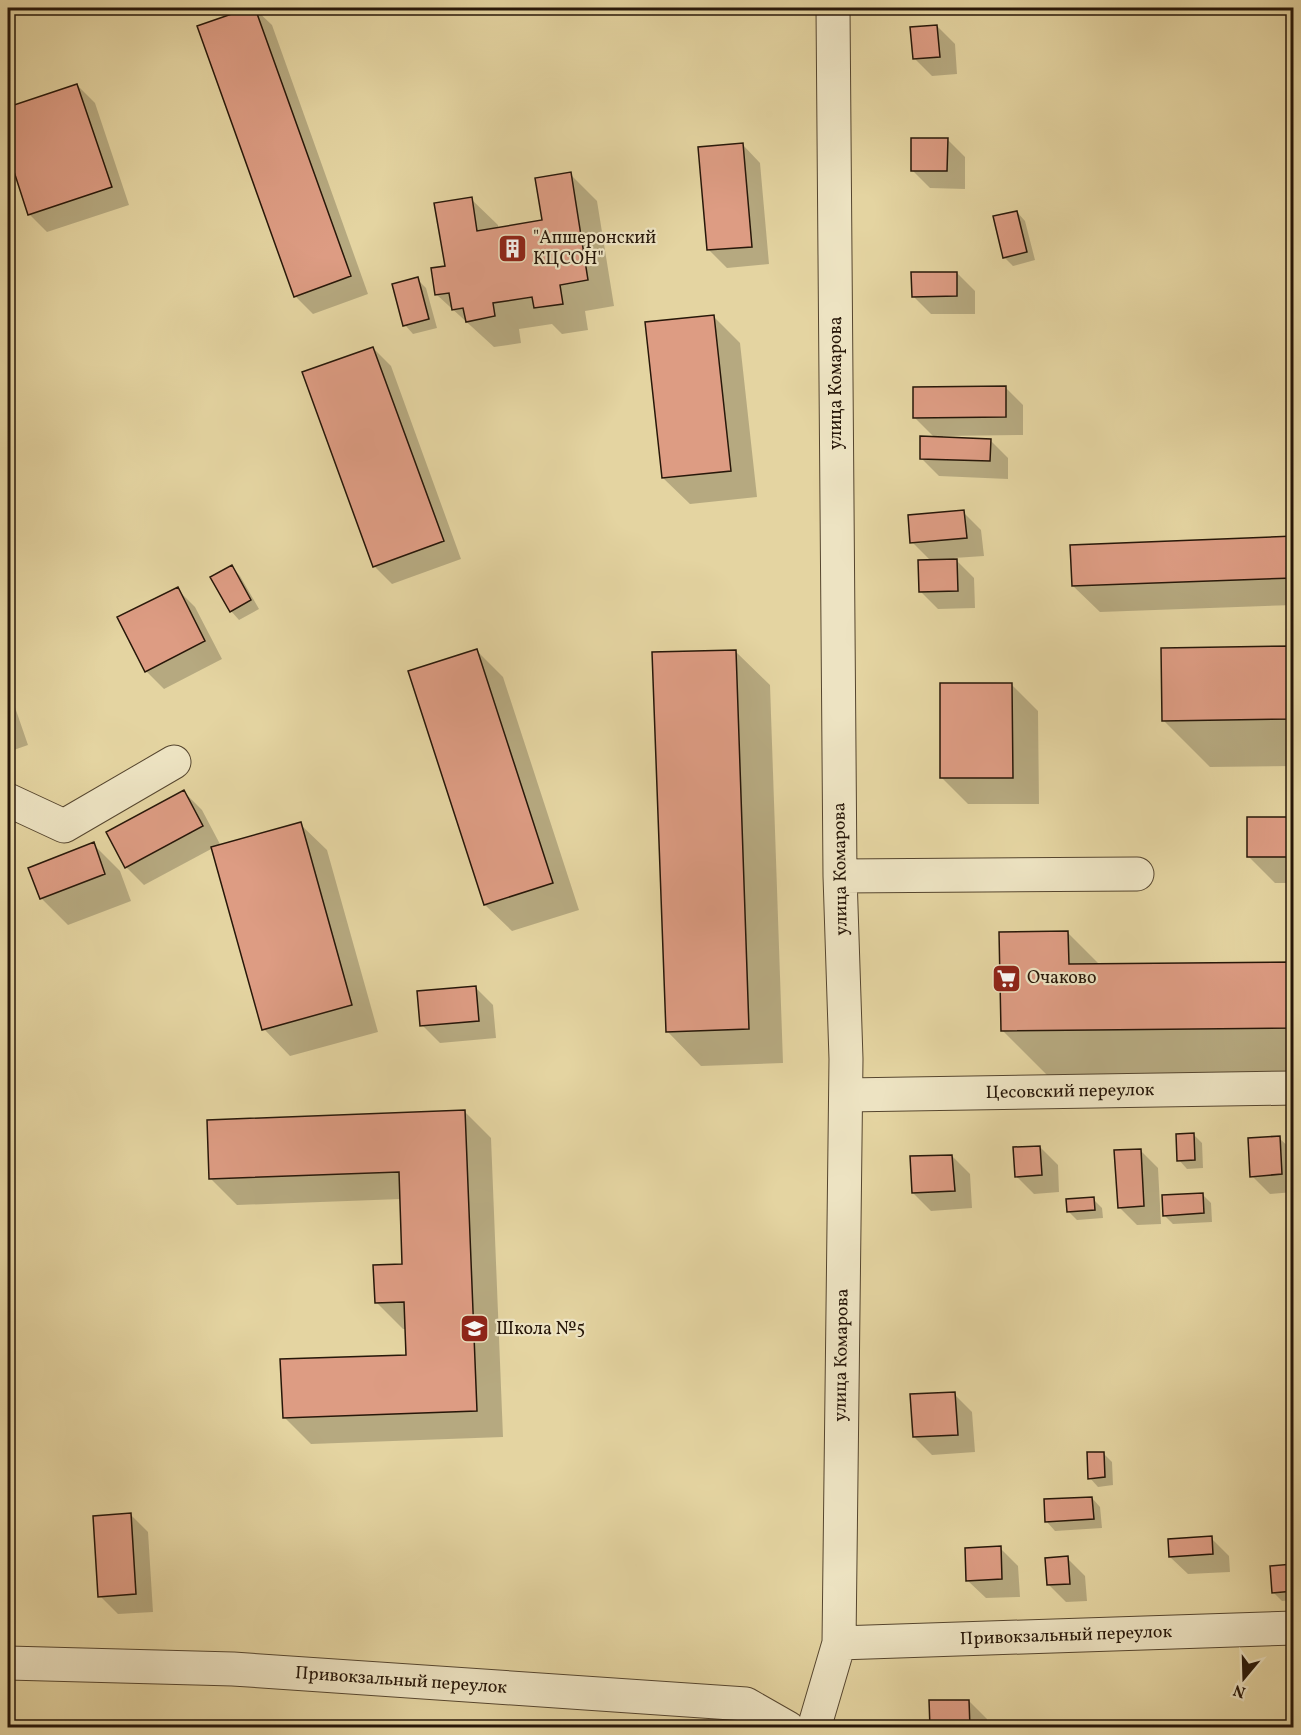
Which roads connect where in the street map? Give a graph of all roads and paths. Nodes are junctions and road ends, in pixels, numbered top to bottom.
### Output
1 (833, 8) edge
2 (174, 762) dead end
3 (8, 800) edge
4 (1137, 874) dead end
5 (840, 876) junction
6 (1293, 1089) edge
7 (846, 1095) junction
8 (1293, 1628) edge
9 (838, 1643) junction
10 (8, 1663) edge
11 (788, 1728) edge
12 (814, 1728) edge

1 - 5 street, улица Комарова
2 - 3 street
4 - 5 street
5 - 7 street, улица Комарова
6 - 7 street, Цесовский переулок
7 - 9 street, улица Комарова
8 - 9 street, Привокзальный переулок
9 - 12 street, улица Комарова
10 - 11 street, Привокзальный переулок

